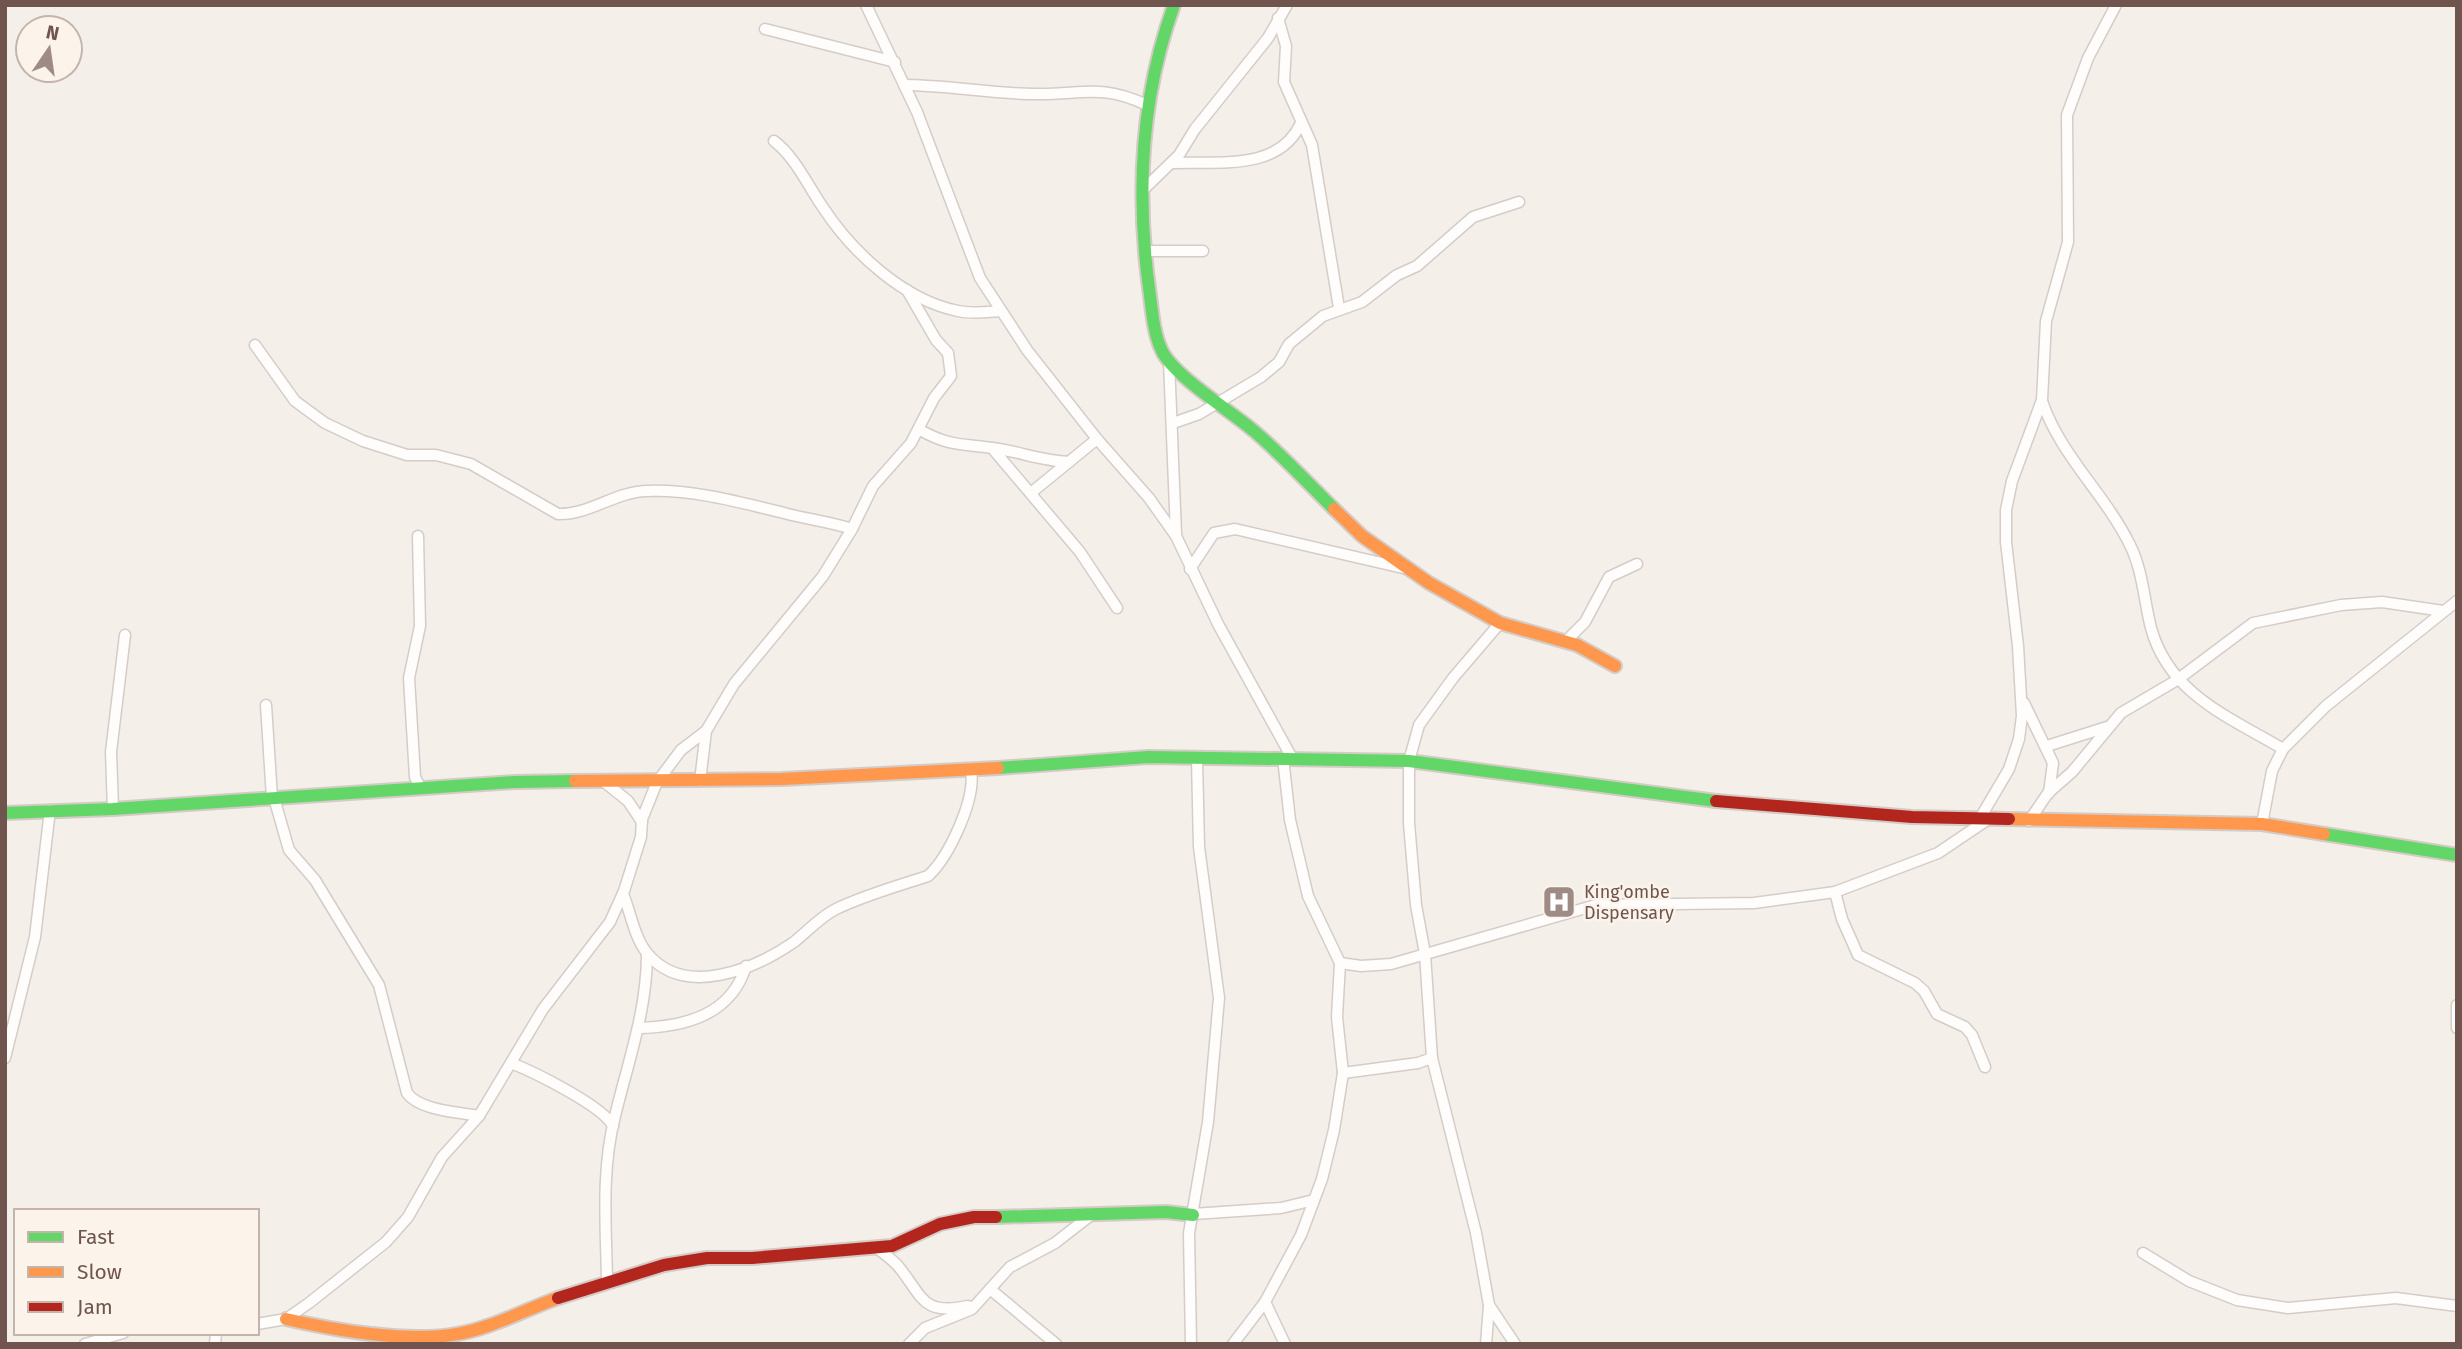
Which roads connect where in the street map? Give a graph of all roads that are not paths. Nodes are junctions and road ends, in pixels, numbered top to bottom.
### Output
1 (866, 5) edge
2 (1174, 5) edge
3 (1287, 5) edge
4 (2116, 5) edge
5 (1278, 18) junction
6 (765, 29) dead end
7 (895, 62) junction
8 (904, 85) junction
9 (1147, 105) junction
10 (1301, 122) junction
11 (774, 141) dead end
12 (1171, 163) junction
13 (1142, 191) junction
14 (1518, 202) dead end
15 (1144, 251) junction
16 (1202, 251) dead end
17 (907, 290) junction
18 (1339, 308) junction
19 (1001, 311) junction
20 (255, 345) dead end
21 (1168, 360) junction
22 (2042, 400) junction
23 (1217, 403) junction
24 (1173, 423) junction
25 (920, 430) junction
26 (1097, 439) junction
27 (992, 448) junction
28 (1069, 462) junction
29 (1032, 492) junction
30 (852, 530) junction
31 (418, 536) dead end
32 (1176, 536) junction
33 (1637, 564) dead end
34 (1190, 569) junction
35 (1411, 570) junction
36 (2457, 601) edge
37 (1117, 608) dead end
38 (2443, 611) junction
39 (1500, 623) junction
40 (125, 635) dead end
41 (1565, 642) junction
42 (1615, 666) dead end
43 (2177, 680) junction
44 (2022, 702) junction
45 (266, 705) dead end
46 (2108, 727) junction
47 (706, 731) junction
48 (2047, 746) junction
49 (2283, 749) junction
50 (1288, 758) junction
51 (1197, 759) junction
52 (1409, 761) junction
53 (971, 771) junction
54 (603, 780) junction
55 (700, 781) junction
56 (657, 782) junction
57 (420, 787) junction
58 (2048, 793) junction
59 (273, 799) junction
60 (113, 809) junction
61 (50, 810) junction
62 (5, 813) edge
63 (1983, 820) junction
64 (2029, 821) junction
65 (642, 822) junction
66 (2262, 824) junction
67 (2457, 855) edge
68 (1835, 892) junction
69 (623, 894) junction
70 (647, 954) junction
71 (1425, 954) junction
72 (1340, 963) junction
73 (746, 967) junction
74 (2457, 1004) edge
75 (638, 1028) junction
76 (2457, 1028) edge
77 (5, 1058) edge
78 (1432, 1058) junction
79 (511, 1063) junction
80 (1985, 1068) dead end
81 (1343, 1073) junction
82 (479, 1116) junction
83 (613, 1126) junction
84 (1314, 1200) junction
85 (1092, 1214) junction
86 (1193, 1214) junction
87 (877, 1248) junction
88 (2143, 1253) dead end
89 (607, 1281) junction
90 (990, 1289) junction
91 (1265, 1303) junction
92 (977, 1304) junction
93 (1489, 1305) junction
94 (2457, 1306) edge
95 (286, 1319) junction
96 (259, 1324) edge
97 (116, 1335) edge
98 (85, 1344) edge
99 (909, 1344) edge
100 (1056, 1344) edge
101 (1191, 1344) edge
102 (1233, 1344) edge
103 (1285, 1344) edge
104 (1486, 1344) edge
105 (1515, 1344) edge

1 - 7 street
2 - 9 street
3 - 5 street
4 - 22 street
5 - 10 street
5 - 12 street
6 - 7 street
7 - 8 street
8 - 9 street
8 - 19 street
9 - 13 street
10 - 12 street
10 - 18 street
11 - 17 street
12 - 13 street
13 - 15 street
14 - 18 street
15 - 16 street
15 - 21 street
17 - 19 street
17 - 25 street
18 - 23 street
19 - 26 street
20 - 30 street
21 - 23 street
21 - 24 street
22 - 43 street
22 - 44 street
23 - 24 street
23 - 35 street
24 - 32 street
25 - 27 street
25 - 30 street
26 - 28 street
26 - 32 street
27 - 28 street
27 - 29 street
28 - 29 street
29 - 37 street
30 - 47 street
31 - 57 street
32 - 34 street
33 - 41 street
34 - 35 street
34 - 50 street
35 - 39 street
36 - 38 street
38 - 43 street
38 - 49 street
39 - 41 street
39 - 52 street
40 - 60 street
41 - 42 street
43 - 46 street
43 - 49 street
44 - 48 street
44 - 63 street
45 - 59 street
46 - 48 street
46 - 58 street
47 - 55 street
47 - 56 street
48 - 58 street
49 - 66 street
50 - 51 street
50 - 52 street
50 - 72 street
51 - 53 street
51 - 86 street
52 - 63 street
52 - 71 street
53 - 55 street
53 - 73 street
54 - 56 street
54 - 57 street
54 - 65 street
55 - 56 street
56 - 65 street
57 - 59 street
58 - 64 street
59 - 60 street
59 - 82 street
60 - 61 street
61 - 62 street
61 - 77 street
63 - 64 street
63 - 68 street
64 - 66 street
65 - 69 street
66 - 67 street
68 - 71 street
68 - 80 street
69 - 70 street
69 - 79 street
70 - 73 street
70 - 75 street
71 - 72 street
71 - 78 street
72 - 81 street
73 - 75 street
74 - 76 street
75 - 83 street
78 - 81 street
78 - 93 street
79 - 82 street
79 - 83 street
81 - 84 street
82 - 95 street
83 - 89 street
84 - 86 street
84 - 91 street
85 - 86 street
85 - 87 street
85 - 90 street
86 - 101 street
87 - 89 street
87 - 92 street
88 - 94 street
89 - 95 street
90 - 92 street
90 - 100 street
91 - 102 street
91 - 103 street
92 - 99 street
93 - 104 street
93 - 105 street
95 - 96 street
97 - 98 street

